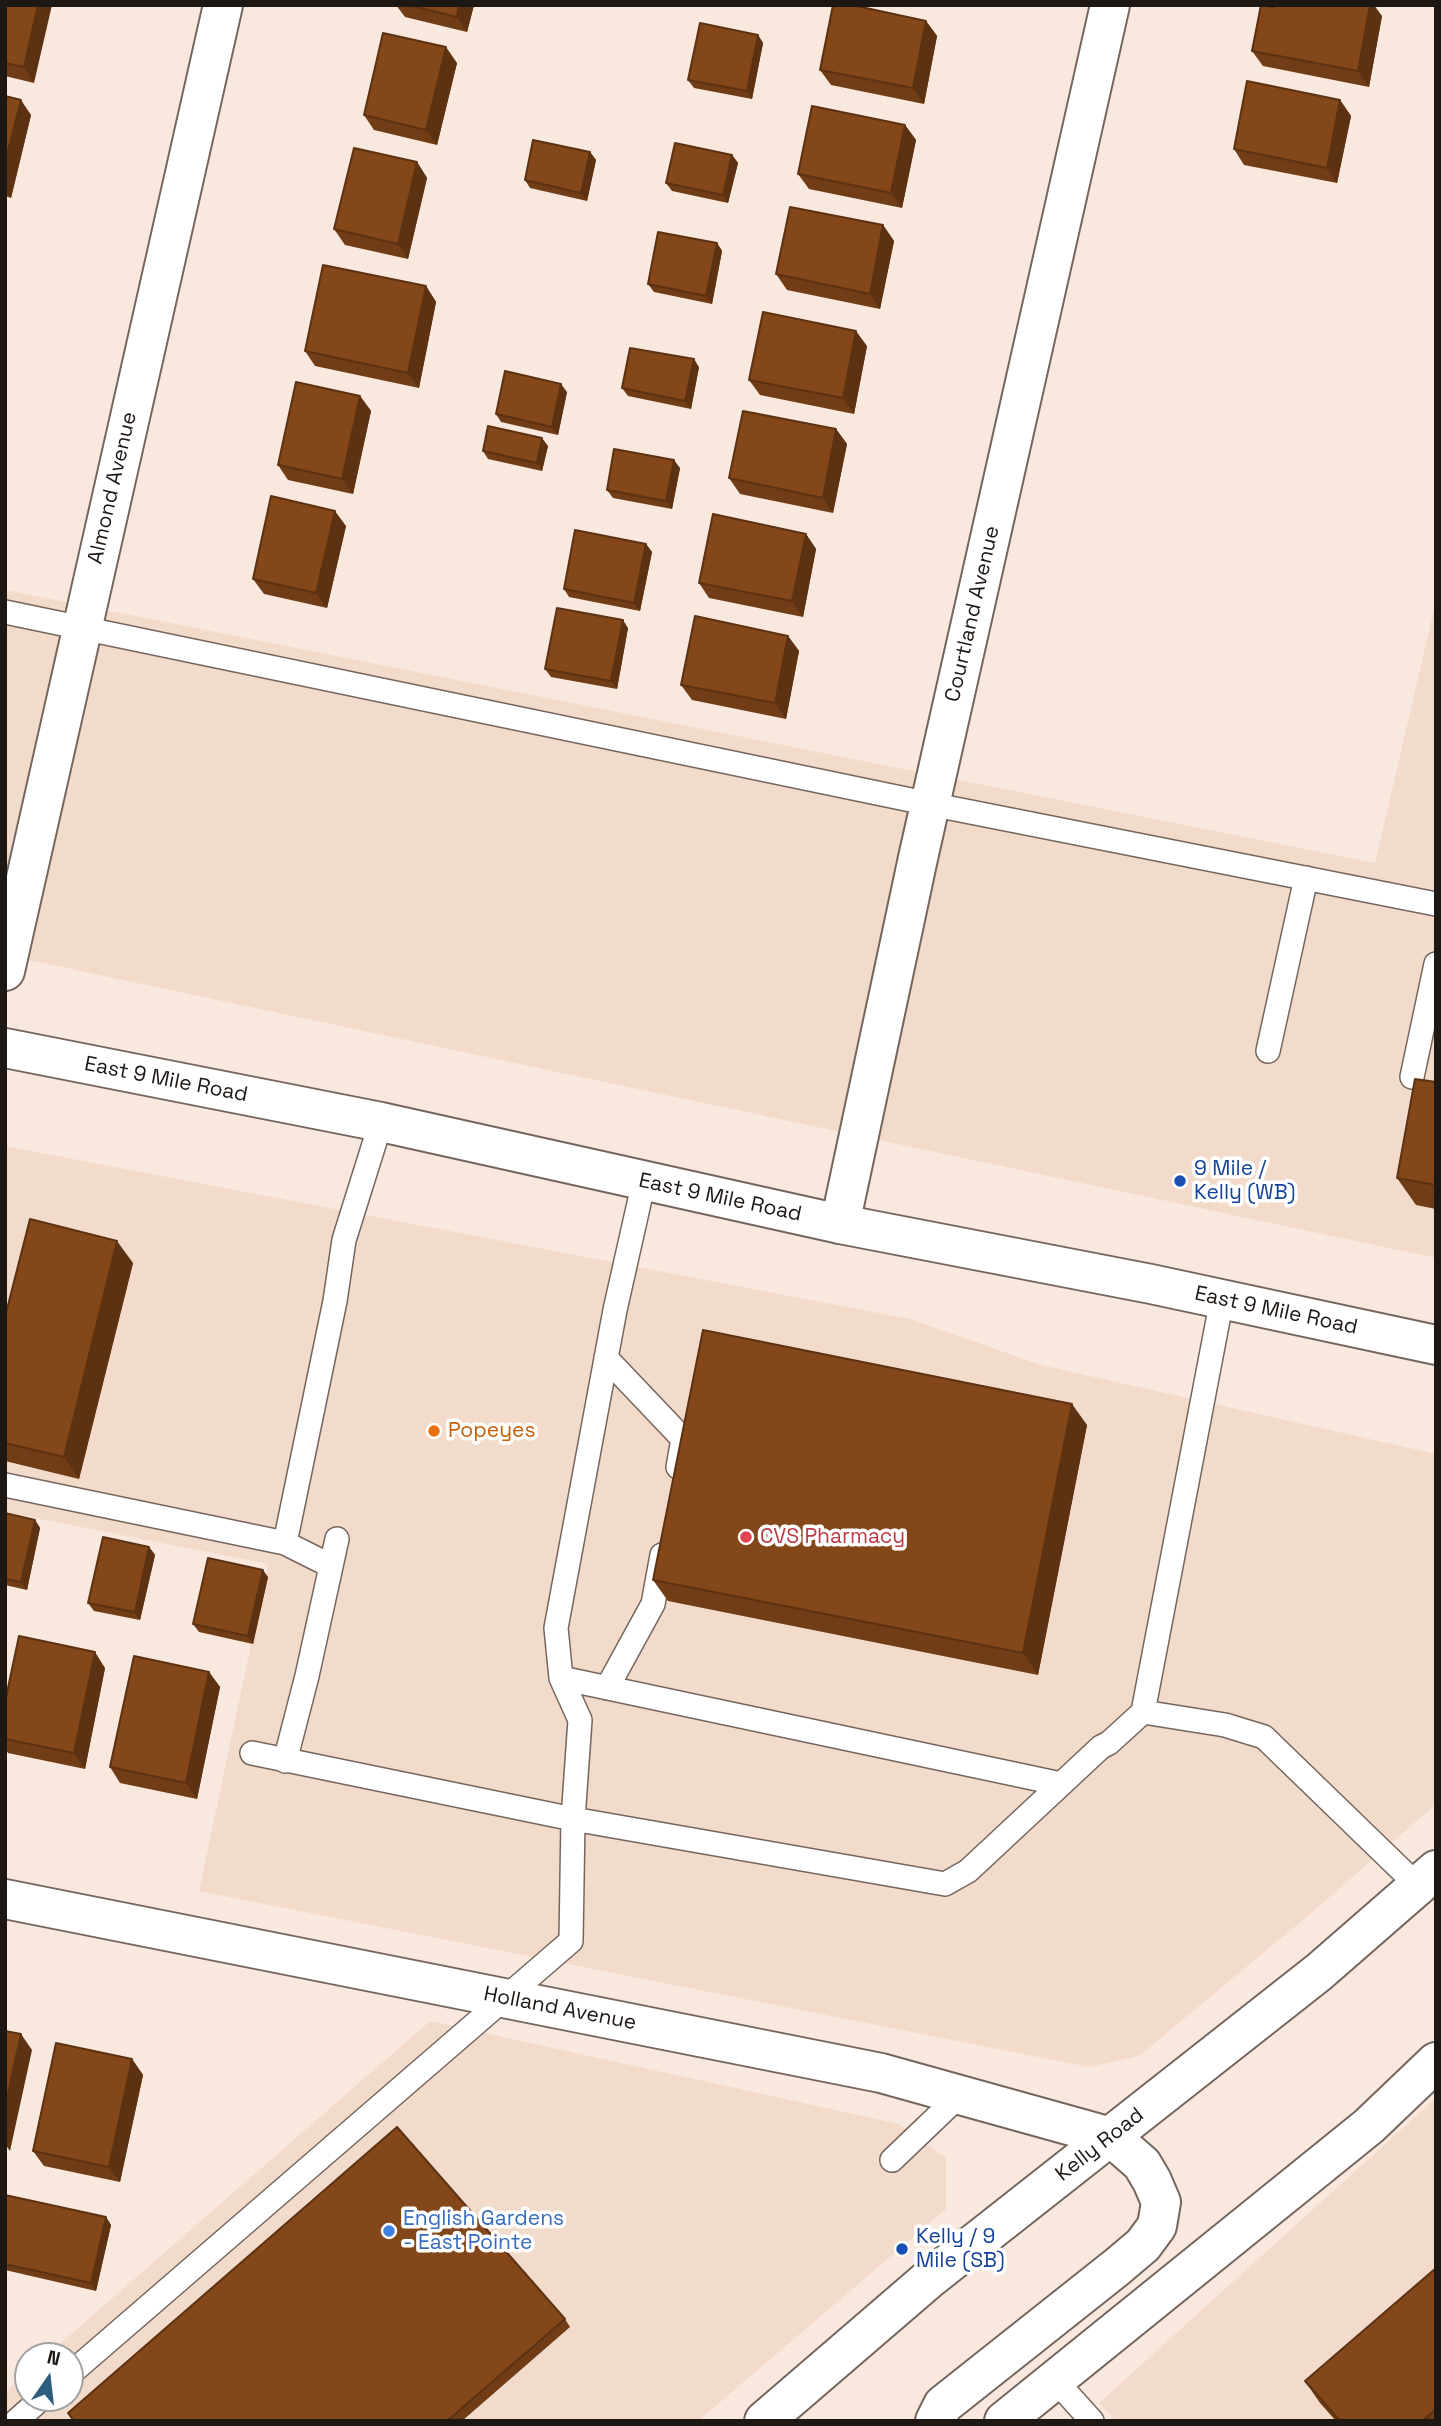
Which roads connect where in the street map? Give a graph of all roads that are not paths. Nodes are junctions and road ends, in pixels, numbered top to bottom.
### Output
1 (223, 5) edge
2 (1110, 5) edge
3 (5, 612) edge
4 (82, 627) junction
5 (930, 804) junction
6 (1306, 878) junction
7 (1436, 904) edge
8 (1436, 964) edge
9 (5, 971) edge
10 (5, 1048) edge
11 (1268, 1051) dead end
12 (1412, 1077) dead end
13 (381, 1122) junction
14 (644, 1181) junction
15 (840, 1224) junction
16 (1222, 1299) junction
17 (1436, 1345) edge
18 (606, 1358) junction
19 (5, 1485) edge
20 (674, 1490) edge
21 (667, 1528) edge
22 (337, 1539) dead end
23 (285, 1543) junction
24 (331, 1566) junction
25 (561, 1678) junction
26 (607, 1688) junction
27 (1143, 1712) junction
28 (251, 1753) dead end
29 (285, 1761) junction
30 (1061, 1784) junction
31 (573, 1819) junction
32 (1427, 1879) edge
33 (5, 1899) edge
34 (507, 1998) junction
35 (1436, 2062) edge
36 (961, 2094) junction
37 (1111, 2137) junction
38 (892, 2160) dead end
39 (84, 2362) edge
40 (1055, 2380) junction
41 (789, 2407) edge
42 (764, 2421) edge
43 (935, 2421) edge
44 (1004, 2421) edge
45 (1092, 2421) edge

1 - 4 street, Almond Avenue
2 - 5 street, Courtland Avenue
3 - 4 lane
4 - 5 lane
4 - 9 street, Almond Avenue
5 - 6 lane
5 - 15 street, Courtland Avenue
6 - 7 lane
6 - 11 lane
8 - 12 lane
10 - 13 street, East 9 Mile Road
13 - 14 street, East 9 Mile Road
13 - 23 lane
14 - 15 street, East 9 Mile Road
14 - 18 lane
15 - 16 street, East 9 Mile Road
16 - 17 street, East 9 Mile Road
16 - 27 lane
18 - 20 lane
18 - 25 lane
19 - 23 lane
21 - 26 lane
22 - 24 lane
23 - 24 lane
24 - 29 lane
25 - 26 lane
25 - 31 lane
26 - 30 lane
27 - 30 lane
27 - 32 lane
28 - 29 lane
29 - 31 lane
30 - 31 lane
31 - 34 lane
32 - 37 street, Kelly Road
33 - 34 street, Holland Avenue
34 - 36 street, Holland Avenue
34 - 39 lane
35 - 40 street
36 - 37 street, Holland Avenue
36 - 38 lane
37 - 41 street, Kelly Road
37 - 43 street
40 - 44 street
40 - 45 lane
41 - 42 street, Kelly Road

